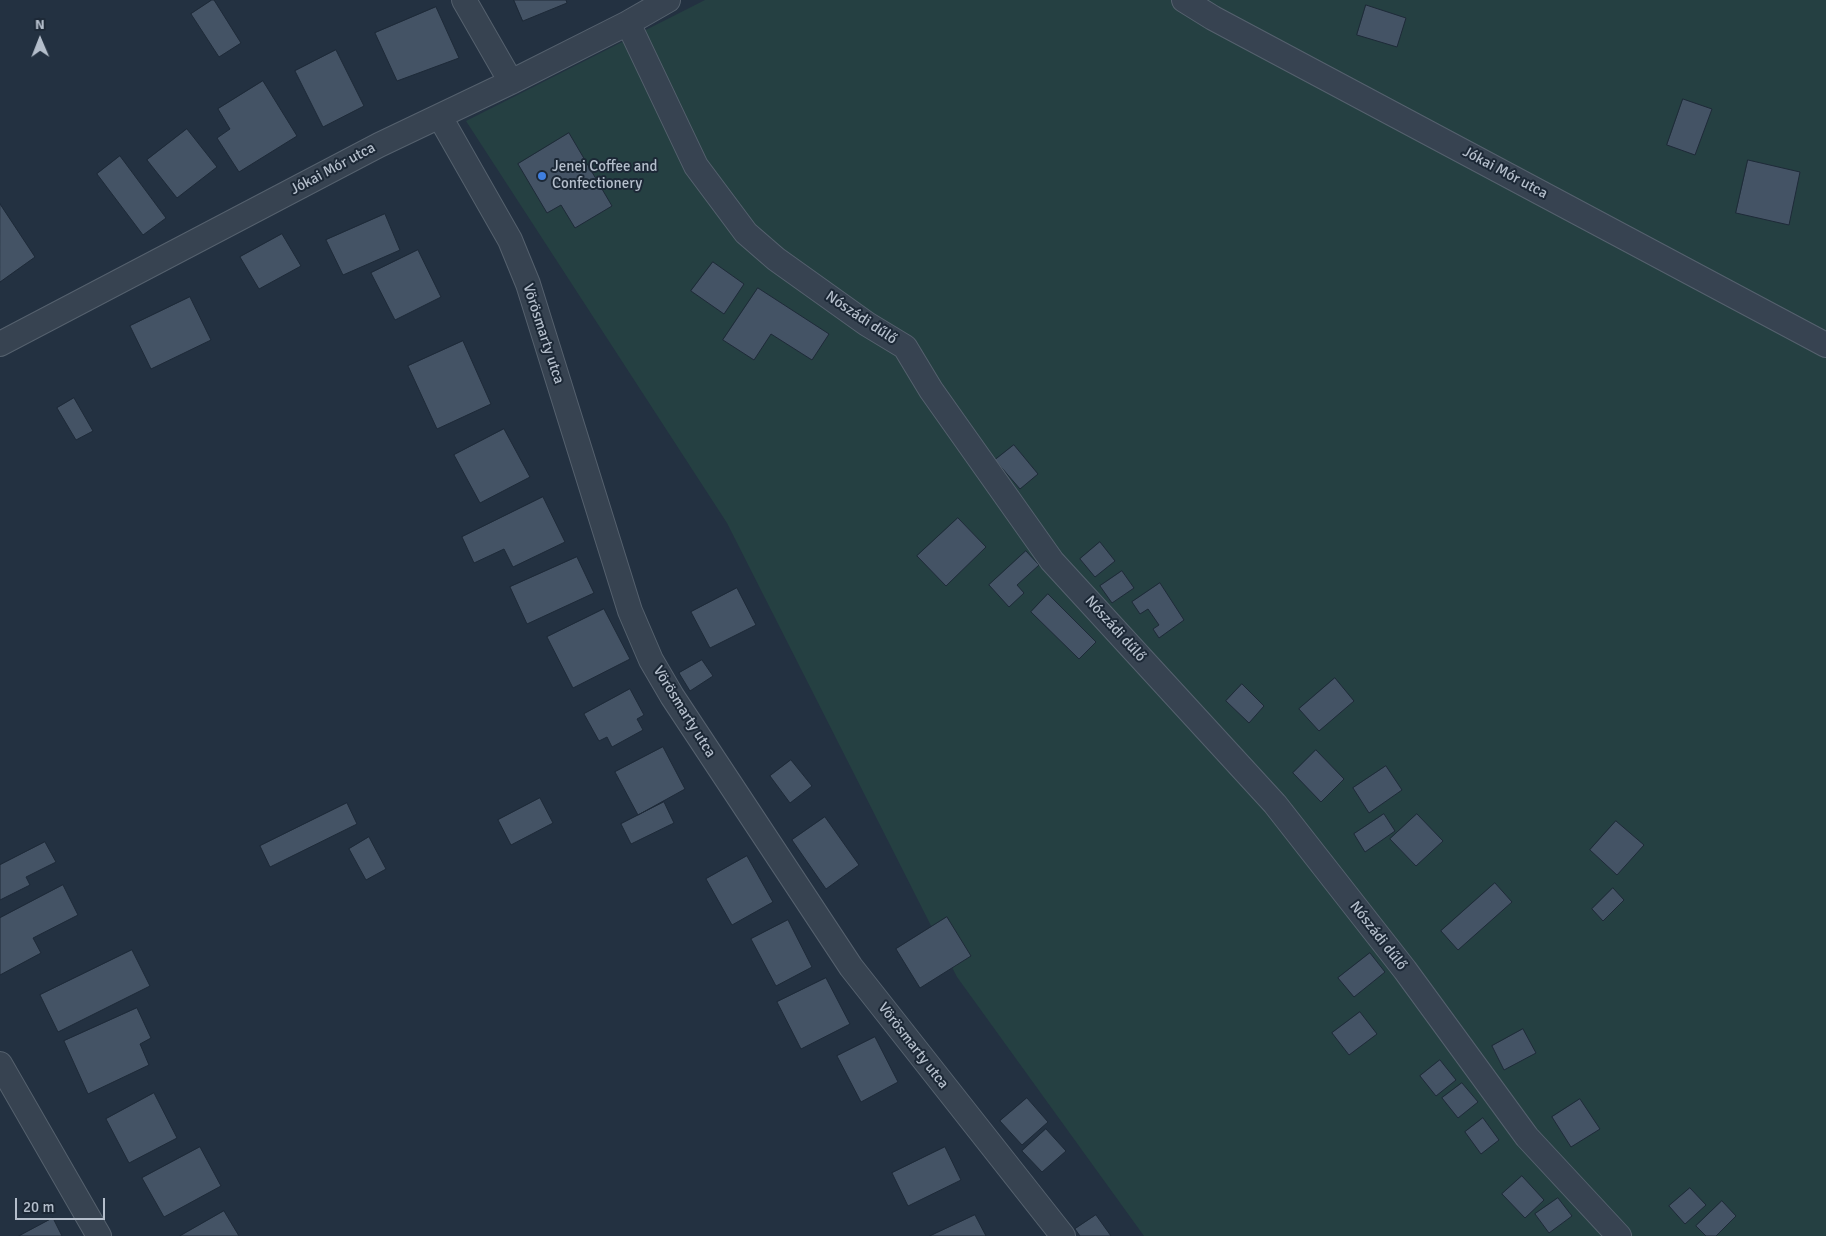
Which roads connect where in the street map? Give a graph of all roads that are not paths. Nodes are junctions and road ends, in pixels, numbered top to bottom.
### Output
1 (464, 0) edge
2 (668, 0) edge
3 (1184, 0) edge
4 (628, 23) junction
5 (511, 82) junction
6 (440, 117) junction
7 (0, 344) edge
8 (1826, 345) edge
9 (0, 1064) edge
10 (99, 1236) edge
11 (1063, 1236) edge
12 (1619, 1236) edge

1 - 5 street
2 - 4 street, Jókai Mór utca
3 - 8 street, Jókai Mór utca
4 - 5 street, Jókai Mór utca
4 - 12 street, Nószádi dűlő
5 - 6 street, Jókai Mór utca
6 - 7 street, Jókai Mór utca
6 - 11 street, Vörösmarty utca
9 - 10 street

